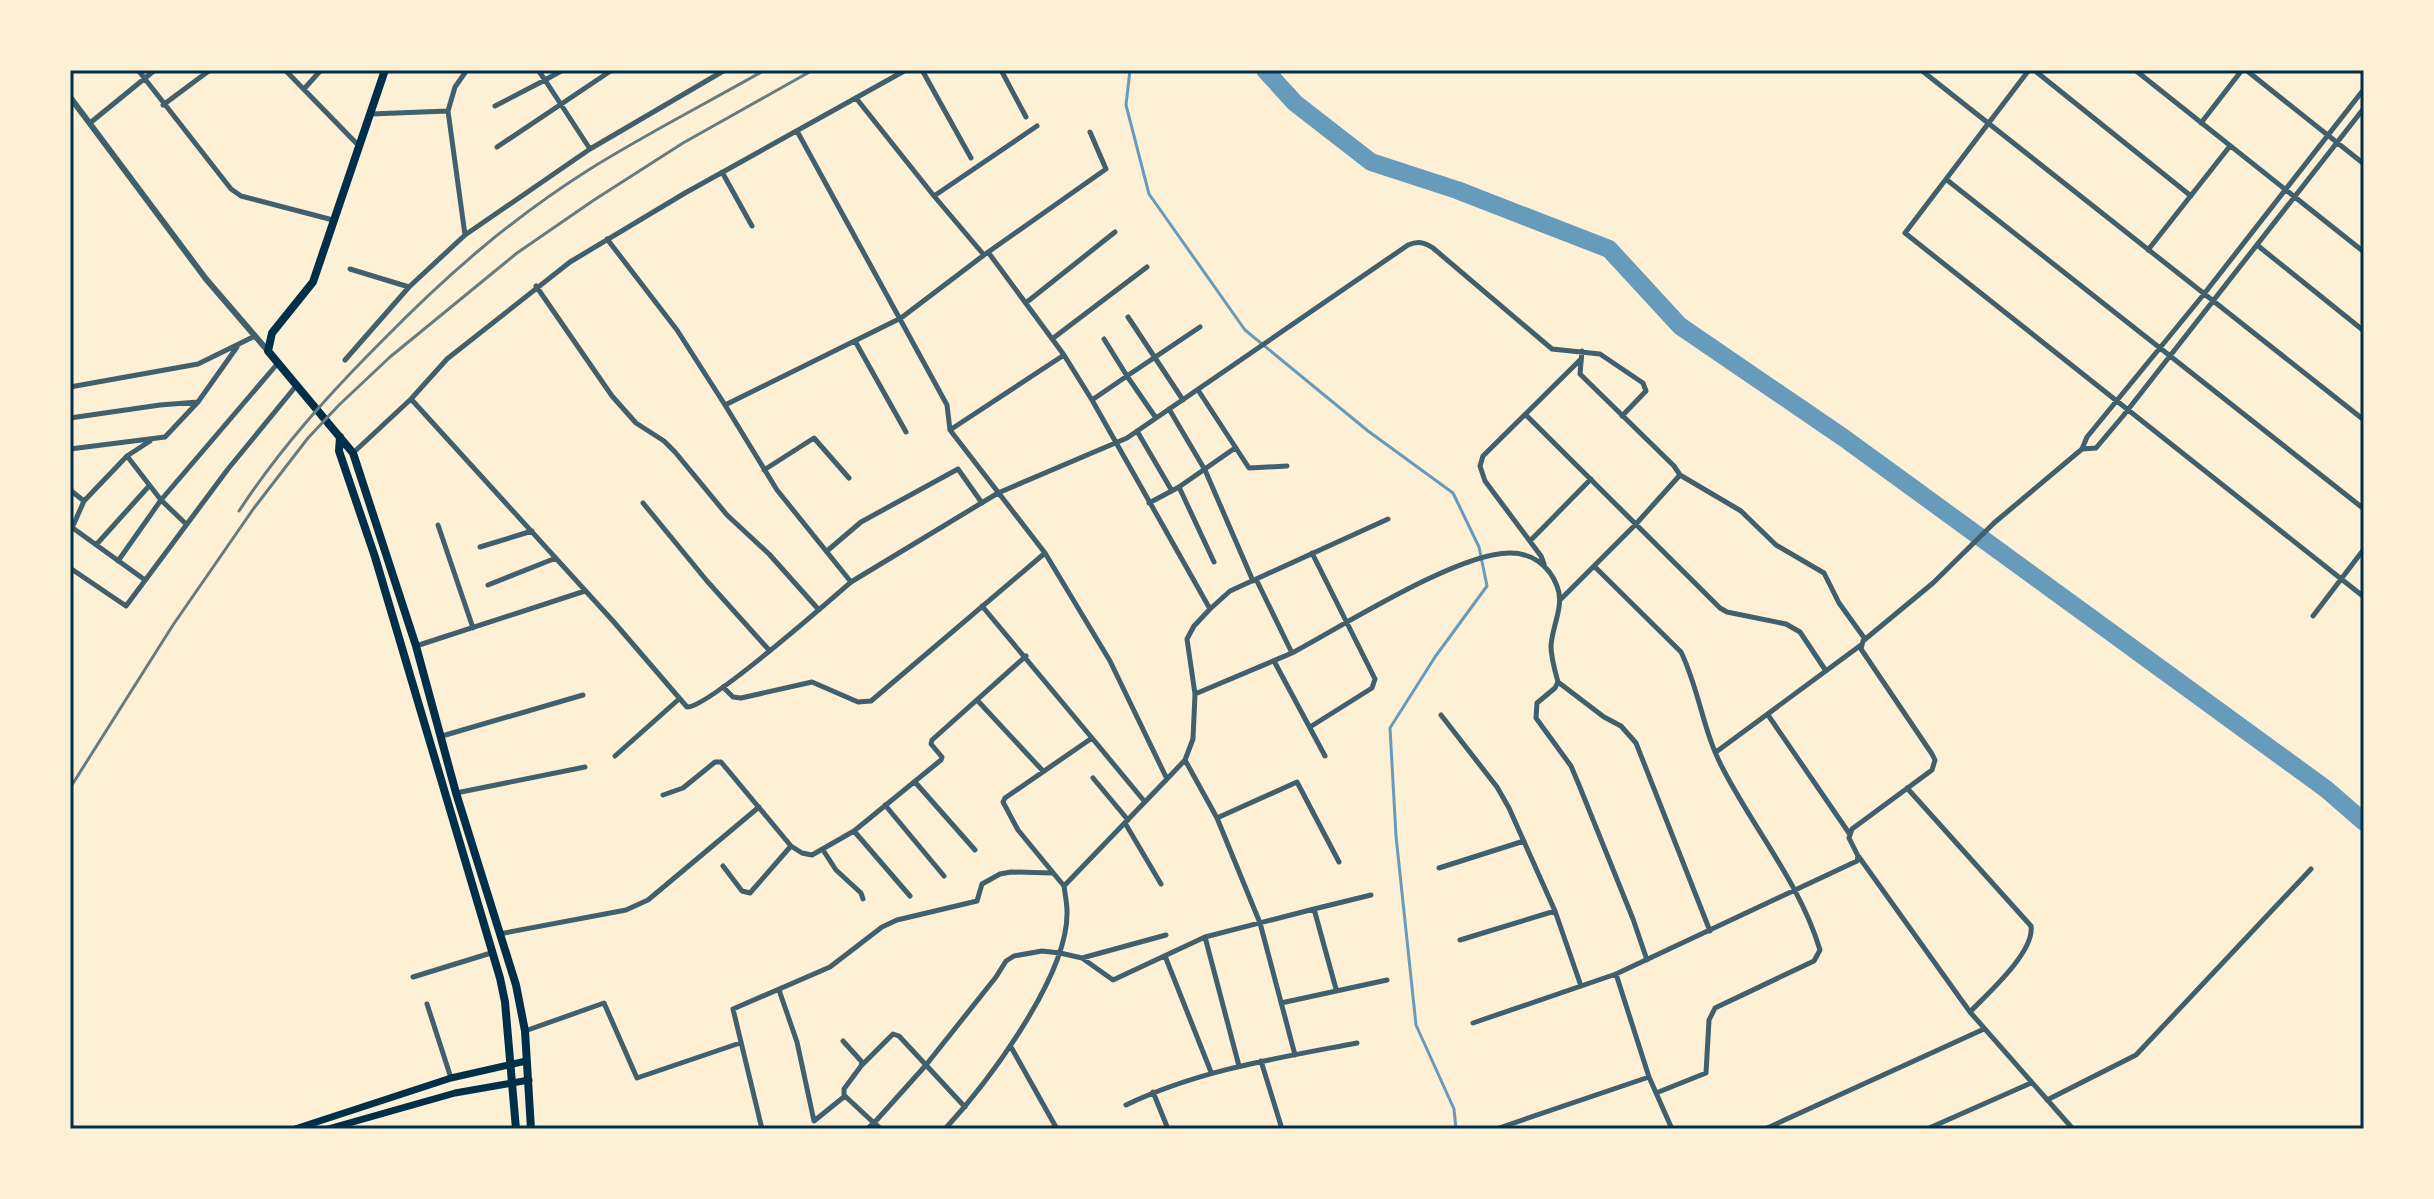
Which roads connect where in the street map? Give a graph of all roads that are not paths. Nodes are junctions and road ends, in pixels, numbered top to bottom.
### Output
1 (138, 70) edge
2 (155, 70) edge
3 (210, 70) edge
4 (285, 70) edge
5 (321, 70) edge
6 (384, 70) edge
7 (467, 70) edge
8 (538, 70) edge
9 (563, 70) edge
10 (612, 70) edge
11 (709, 70) edge
12 (725, 70) edge
13 (906, 70) edge
14 (922, 70) edge
15 (1001, 70) edge
16 (1921, 70) edge
17 (2031, 70) edge
18 (2135, 70) edge
19 (2244, 70) edge
20 (713, 77) junction
21 (145, 79) junction
22 (545, 80) junction
23 (304, 89) junction
24 (2364, 89) edge
25 (70, 97) edge
26 (856, 98) junction
27 (560, 104) junction
28 (163, 105) junction
29 (495, 106) dead end
30 (2364, 108) edge
31 (448, 111) junction
32 (370, 115) junction
33 (1026, 117) dead end
34 (90, 123) junction
35 (1986, 123) junction
36 (2201, 123) junction
37 (1037, 126) dead end
38 (797, 131) junction
39 (1090, 132) dead end
40 (2329, 135) junction
41 (2337, 143) junction
42 (2230, 146) junction
43 (360, 147) junction
44 (497, 147) dead end
45 (590, 149) junction
46 (971, 158) dead end
47 (2364, 164) edge
48 (722, 172) junction
49 (1947, 180) junction
50 (2285, 190) junction
51 (934, 196) junction
52 (2191, 196) junction
53 (2295, 197) junction
54 (333, 220) junction
55 (752, 226) dead end
56 (1115, 232) dead end
57 (465, 235) junction
58 (607, 239) junction
59 (2257, 245) junction
60 (2148, 250) junction
61 (2364, 252) edge
62 (986, 253) junction
63 (1147, 267) dead end
64 (350, 269) dead end
65 (536, 286) junction
66 (409, 287) junction
67 (2204, 294) junction
68 (1027, 302) junction
69 (2213, 302) junction
70 (1128, 317) dead end
71 (901, 318) junction
72 (1200, 327) dead end
73 (2364, 331) edge
74 (253, 337) junction
75 (1052, 339) junction
76 (1104, 339) dead end
77 (855, 341) junction
78 (237, 346) junction
79 (2161, 349) junction
80 (268, 351) junction
81 (1582, 351) junction
82 (1064, 355) junction
83 (2170, 356) junction
84 (1155, 358) junction
85 (1581, 359) junction
86 (345, 360) dead end
87 (278, 363) junction
88 (1127, 376) junction
89 (296, 386) junction
90 (70, 387) edge
91 (1198, 390) junction
92 (411, 399) junction
93 (1092, 400) junction
94 (1183, 400) junction
95 (2118, 401) junction
96 (198, 402) junction
97 (725, 405) junction
98 (1169, 409) junction
99 (2128, 410) junction
100 (1526, 415) junction
101 (1622, 416) junction
102 (70, 418) edge
103 (1156, 418) junction
104 (2364, 420) edge
105 (950, 430) junction
106 (1137, 431) junction
107 (906, 432) dead end
108 (340, 437) junction
109 (152, 440) junction
110 (1115, 444) junction
111 (1235, 448) junction
112 (70, 449) edge
113 (2082, 449) junction
114 (353, 453) junction
115 (127, 456) junction
116 (1287, 466) dead end
117 (764, 470) junction
118 (1205, 470) junction
119 (1680, 475) junction
120 (849, 478) dead end
121 (1591, 479) junction
122 (149, 486) junction
123 (1179, 487) junction
124 (70, 490) edge
125 (1172, 491) junction
126 (998, 493) junction
127 (161, 500) junction
128 (84, 501) junction
129 (643, 503) dead end
130 (982, 503) junction
131 (1149, 503) junction
132 (2364, 509) edge
133 (1388, 519) dead end
134 (186, 524) junction
135 (1636, 524) junction
136 (438, 525) dead end
137 (71, 527) edge
138 (532, 531) junction
139 (1530, 541) junction
140 (96, 545) junction
141 (480, 547) dead end
142 (2364, 549) edge
143 (827, 551) junction
144 (1045, 553) junction
145 (1312, 553) junction
146 (556, 558) junction
147 (118, 561) junction
148 (1214, 562) dead end
149 (1545, 565) junction
150 (1595, 567) junction
151 (70, 568) edge
152 (2340, 578) junction
153 (145, 580) junction
154 (1255, 580) junction
155 (851, 582) junction
156 (488, 585) dead end
157 (585, 591) junction
158 (2364, 597) edge
159 (1560, 601) junction
160 (982, 606) junction
161 (1210, 609) junction
162 (819, 610) junction
163 (2313, 616) dead end
164 (1347, 624) junction
165 (473, 628) junction
166 (1863, 642) junction
167 (416, 646) junction
168 (769, 650) junction
169 (1292, 653) junction
170 (1026, 656) junction
171 (1274, 661) junction
172 (1826, 671) junction
173 (1558, 682) junction
174 (723, 687) junction
175 (1195, 694) junction
176 (583, 695) dead end
177 (679, 699) junction
178 (977, 700) junction
179 (1441, 715) dead end
180 (1768, 715) junction
181 (1310, 727) junction
182 (442, 736) junction
183 (1092, 738) junction
184 (1716, 752) junction
185 (615, 756) dead end
186 (1325, 756) dead end
187 (1185, 760) junction
188 (585, 767) dead end
189 (1043, 771) junction
190 (1093, 778) dead end
191 (1167, 779) junction
192 (915, 782) junction
193 (1907, 788) junction
194 (456, 793) junction
195 (663, 795) dead end
196 (1145, 802) junction
197 (885, 805) junction
198 (759, 807) junction
199 (1217, 818) junction
200 (1126, 821) junction
201 (854, 831) junction
202 (1849, 833) junction
203 (1524, 841) junction
204 (791, 846) junction
205 (823, 850) junction
206 (975, 850) dead end
207 (1858, 856) junction
208 (1339, 862) dead end
209 (723, 866) dead end
210 (1439, 868) dead end
211 (2311, 869) dead end
212 (1052, 873) junction
213 (944, 876) dead end
214 (1161, 884) dead end
215 (1064, 886) junction
216 (1796, 892) junction
217 (1371, 895) dead end
218 (910, 896) dead end
219 (863, 899) dead end
220 (1314, 909) junction
221 (1555, 911) junction
222 (1260, 923) junction
223 (1710, 931) junction
224 (499, 934) junction
225 (1166, 935) dead end
226 (1205, 937) junction
227 (1460, 940) dead end
228 (491, 953) junction
229 (1060, 953) junction
230 (1165, 956) junction
231 (1082, 958) junction
232 (1647, 960) junction
233 (1616, 974) junction
234 (413, 977) dead end
235 (1387, 980) dead end
236 (1581, 986) junction
237 (1336, 989) junction
238 (779, 990) junction
239 (1281, 1003) junction
240 (427, 1004) dead end
241 (1970, 1012) junction
242 (1473, 1023) dead end
243 (1984, 1029) junction
244 (525, 1031) junction
245 (843, 1041) dead end
246 (740, 1043) junction
247 (1357, 1043) dead end
248 (1011, 1047) junction
249 (1295, 1055) junction
250 (526, 1061) junction
251 (1261, 1061) junction
252 (509, 1063) junction
253 (926, 1065) junction
254 (861, 1066) junction
255 (1239, 1066) junction
256 (1211, 1072) junction
257 (1649, 1077) junction
258 (451, 1078) junction
259 (529, 1080) junction
260 (512, 1083) junction
261 (2031, 1083) junction
262 (1153, 1092) junction
263 (1656, 1093) junction
264 (844, 1096) junction
265 (2047, 1100) junction
266 (1126, 1105) dead end
267 (965, 1107) junction
268 (814, 1121) junction
269 (874, 1123) junction
270 (295, 1129) edge
271 (328, 1129) edge
272 (516, 1129) edge
273 (531, 1129) edge
274 (762, 1129) edge
275 (817, 1129) edge
276 (867, 1129) edge
277 (881, 1129) edge
278 (945, 1129) edge
279 (1057, 1129) edge
280 (1168, 1129) edge
281 (1282, 1129) edge
282 (1496, 1129) edge
283 (1672, 1129) edge
284 (1765, 1129) edge
285 (1927, 1129) edge
286 (2073, 1129) edge

1 - 21 street
2 - 21 street
3 - 28 street
4 - 23 street
5 - 23 street
6 - 32 highway
7 - 31 street
8 - 22 street
9 - 22 street
10 - 27 street
11 - 20 street
12 - 20 street
13 - 26 street
14 - 46 street
15 - 33 street
16 - 35 street
17 - 35 street
17 - 52 street
18 - 36 street
19 - 36 street
19 - 40 street
20 - 45 street
21 - 28 street
21 - 34 street
22 - 27 street
22 - 29 street
23 - 43 street
24 - 40 street
25 - 34 street
26 - 38 street
26 - 51 street
27 - 44 street
27 - 45 street
28 - 54 street
30 - 41 street
31 - 32 street
31 - 57 street
32 - 43 highway
34 - 74 street
35 - 49 street
35 - 60 street
36 - 42 street
37 - 51 street
38 - 48 street
38 - 71 street
39 - 62 street
40 - 41 street
40 - 50 street
41 - 47 street
41 - 53 street
42 - 50 street
42 - 52 street
43 - 54 highway
45 - 57 street
48 - 55 street
48 - 58 street
49 - 79 street
49 - 95 street
50 - 53 street
50 - 67 street
51 - 62 street
52 - 60 street
53 - 59 street
53 - 61 street
54 - 80 highway
56 - 68 street
57 - 66 street
58 - 65 street
58 - 97 street
59 - 69 street
59 - 73 street
60 - 67 street
62 - 68 street
62 - 71 street
63 - 75 street
64 - 66 street
65 - 92 street
65 - 162 street
66 - 86 street
67 - 69 street
67 - 79 street
68 - 75 street
69 - 83 street
69 - 104 street
70 - 84 street
71 - 77 street
71 - 105 street
72 - 84 street
74 - 78 street
74 - 80 street
75 - 82 street
76 - 88 street
77 - 97 street
77 - 107 street
78 - 90 street
78 - 96 street
79 - 83 street
79 - 95 street
80 - 87 highway
81 - 85 street
81 - 91 street
81 - 101 street
82 - 93 street
82 - 105 street
83 - 99 street
83 - 132 street
84 - 88 street
84 - 94 street
85 - 100 street
85 - 101 street
87 - 89 highway
87 - 127 street
88 - 93 street
88 - 103 street
89 - 108 highway
89 - 134 street
91 - 94 street
91 - 111 street
92 - 114 street
92 - 138 street
93 - 110 street
94 - 98 street
95 - 99 street
95 - 113 street
96 - 102 street
96 - 109 street
97 - 117 street
98 - 103 street
98 - 118 street
99 - 113 street
99 - 152 street
100 - 121 street
100 - 139 street
101 - 119 street
103 - 106 street
105 - 126 street
106 - 110 street
106 - 125 street
108 - 114 highway
108 - 228 highway
109 - 112 street
109 - 115 street
110 - 126 street
110 - 131 street
111 - 116 street
111 - 118 street
113 - 166 street
114 - 167 highway
115 - 122 street
115 - 128 street
117 - 120 street
117 - 143 street
118 - 123 street
118 - 154 street
119 - 135 street
119 - 166 street
121 - 135 street
121 - 139 street
122 - 127 street
122 - 140 street
123 - 125 street
123 - 148 street
124 - 128 street
125 - 131 street
126 - 130 street
126 - 144 street
127 - 134 street
127 - 147 street
128 - 137 street
129 - 168 street
130 - 143 street
130 - 155 street
131 - 161 street
133 - 145 street
134 - 153 street
135 - 150 street
135 - 172 street
136 - 165 street
137 - 140 street
138 - 141 street
138 - 146 street
139 - 149 street
140 - 147 street
142 - 152 street
143 - 155 street
144 - 160 street
144 - 191 street
145 - 154 street
145 - 164 street
146 - 156 street
146 - 157 street
147 - 153 street
149 - 159 street
149 - 164 street
150 - 159 street
150 - 184 street
151 - 153 street
152 - 158 street
152 - 163 street
154 - 161 street
154 - 169 street
155 - 162 street
157 - 165 street
157 - 177 street
159 - 173 street
160 - 170 street
160 - 174 street
161 - 175 street
162 - 168 street
164 - 169 street
164 - 181 street
165 - 167 street
166 - 172 street
166 - 193 street
167 - 182 highway
168 - 174 street
169 - 171 street
170 - 178 street
170 - 183 street
171 - 175 street
171 - 181 street
172 - 180 street
173 - 223 street
173 - 232 street
174 - 177 street
175 - 187 street
176 - 182 street
177 - 185 street
178 - 189 street
178 - 192 street
179 - 203 street
180 - 184 street
180 - 202 street
181 - 186 street
182 - 194 highway
183 - 189 street
183 - 196 street
184 - 216 street
187 - 191 street
187 - 199 street
188 - 194 street
189 - 212 street
190 - 200 street
191 - 196 street
192 - 197 street
192 - 206 street
193 - 202 street
193 - 241 street
194 - 224 highway
195 - 198 street
196 - 200 street
197 - 201 street
197 - 213 street
198 - 204 street
198 - 224 street
199 - 208 street
199 - 222 street
200 - 214 street
200 - 215 street
201 - 205 street
201 - 218 street
202 - 207 street
203 - 210 street
203 - 221 street
204 - 205 street
204 - 209 street
205 - 219 street
207 - 216 street
207 - 241 street
211 - 265 street
212 - 215 street
212 - 238 street
215 - 229 street
216 - 223 street
216 - 263 street
217 - 220 street
220 - 222 street
220 - 237 street
221 - 227 street
221 - 236 street
222 - 226 street
222 - 239 street
223 - 232 street
224 - 244 highway
225 - 231 street
226 - 230 street
226 - 255 street
228 - 234 street
228 - 252 highway
229 - 231 street
229 - 248 street
229 - 253 street
230 - 231 street
230 - 256 street
232 - 233 street
233 - 236 street
233 - 257 street
235 - 237 street
236 - 242 street
237 - 239 street
238 - 246 street
238 - 268 street
239 - 249 street
240 - 258 street
241 - 243 street
243 - 261 street
243 - 284 street
244 - 246 street
244 - 250 highway
245 - 254 street
246 - 274 street
247 - 249 street
248 - 267 street
248 - 279 street
249 - 251 street
250 - 252 main road
250 - 259 highway
251 - 255 street
251 - 281 street
252 - 258 main road
252 - 260 highway
253 - 254 street
253 - 267 street
253 - 269 street
254 - 264 street
255 - 256 street
256 - 262 street
257 - 263 street
257 - 282 street
258 - 270 main road
259 - 260 main road
259 - 273 highway
260 - 271 main road
260 - 272 highway
261 - 265 street
261 - 285 street
262 - 266 street
262 - 280 street
263 - 283 street
264 - 268 street
264 - 269 street
265 - 286 street
267 - 278 street
268 - 275 street
269 - 276 street
269 - 277 street

